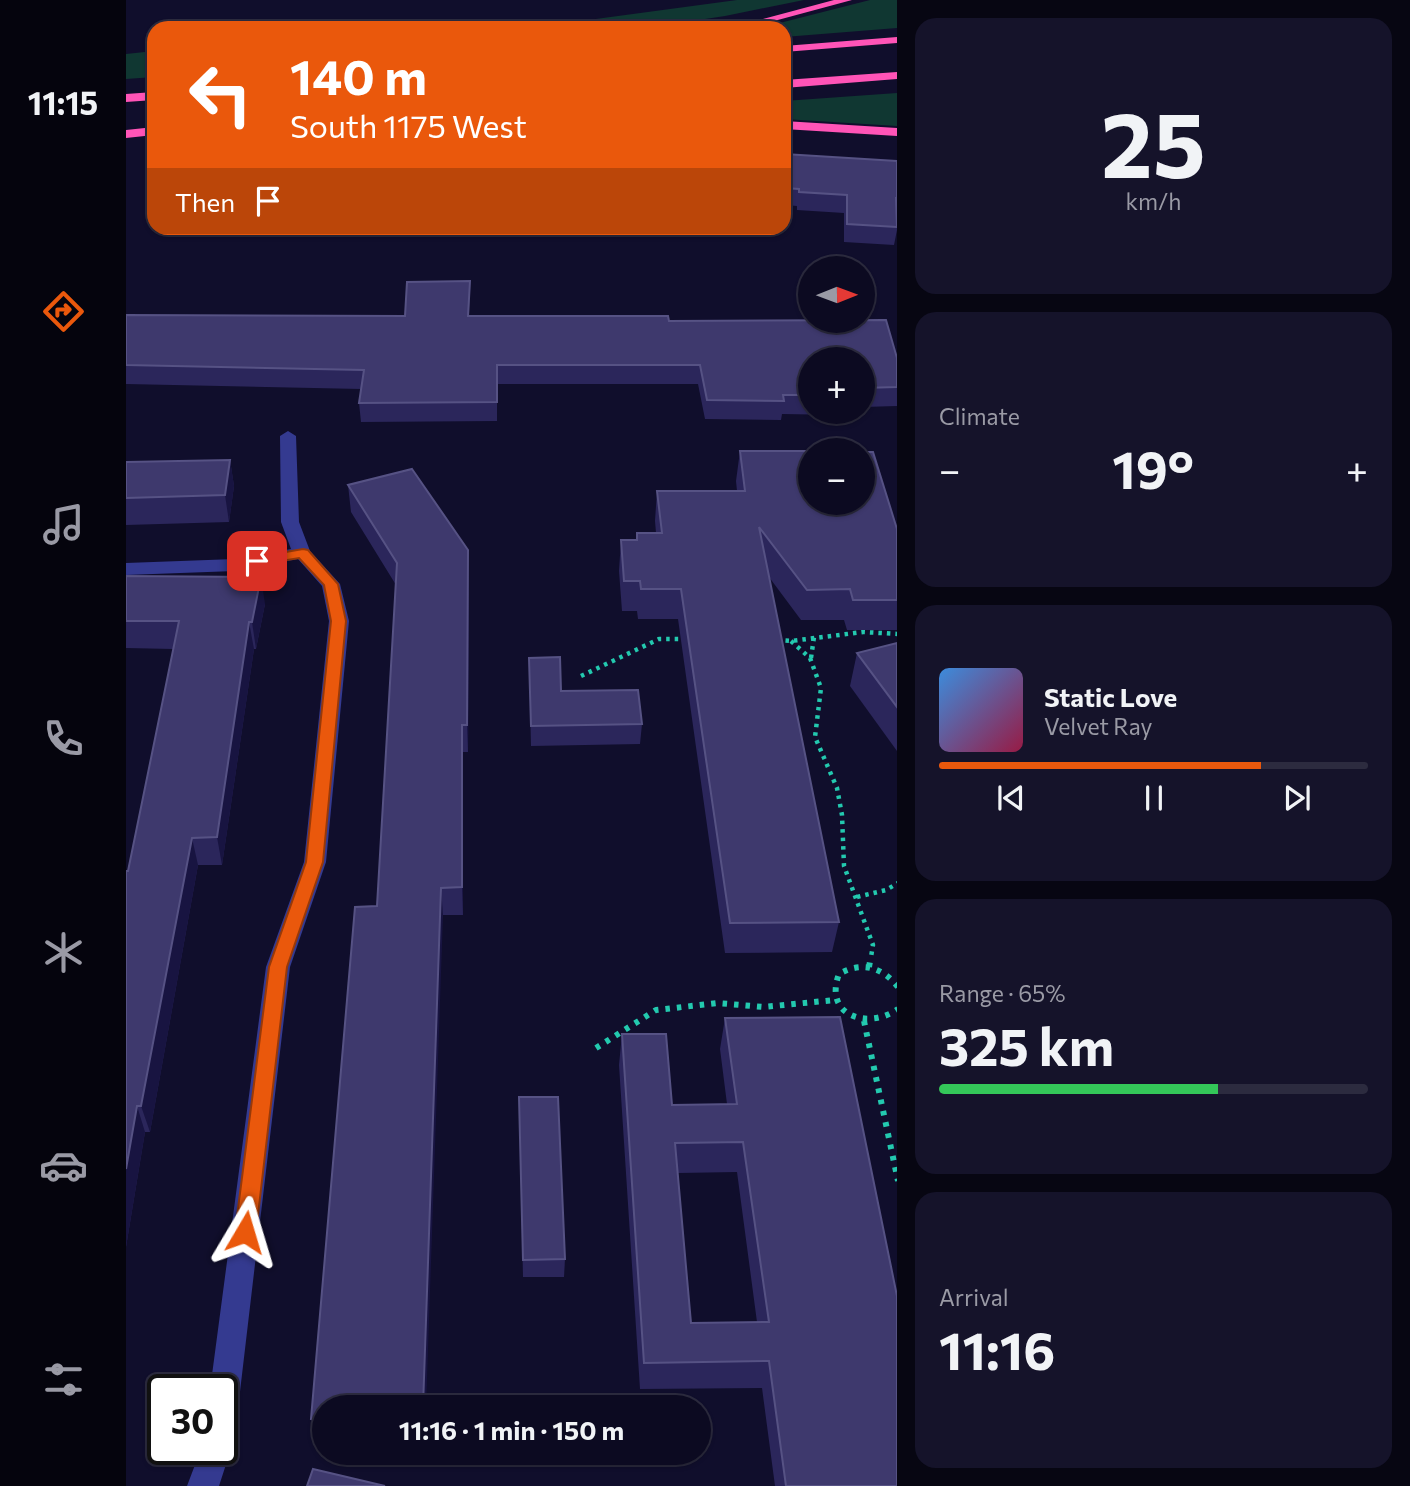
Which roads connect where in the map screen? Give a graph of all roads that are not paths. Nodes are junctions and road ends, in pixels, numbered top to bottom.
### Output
1 (848, 0) edge
2 (763, 21) edge
3 (897, 40) edge
4 (791, 48) edge
5 (897, 75) edge
6 (791, 83) edge
7 (147, 96) edge
8 (126, 98) edge
9 (791, 125) edge
10 (147, 132) edge
11 (897, 132) edge
12 (126, 134) edge
13 (145, 146) dead end
14 (126, 147) edge
15 (288, 436) dead end
16 (303, 553) junction
17 (126, 569) edge
18 (227, 1374) edge
19 (210, 1465) edge
20 (203, 1486) edge

1 - 2 highway
3 - 4 highway
5 - 6 highway
7 - 8 highway
9 - 11 highway
10 - 12 highway
13 - 14 highway
15 - 16 street
16 - 17 street
16 - 18 street
19 - 20 street

